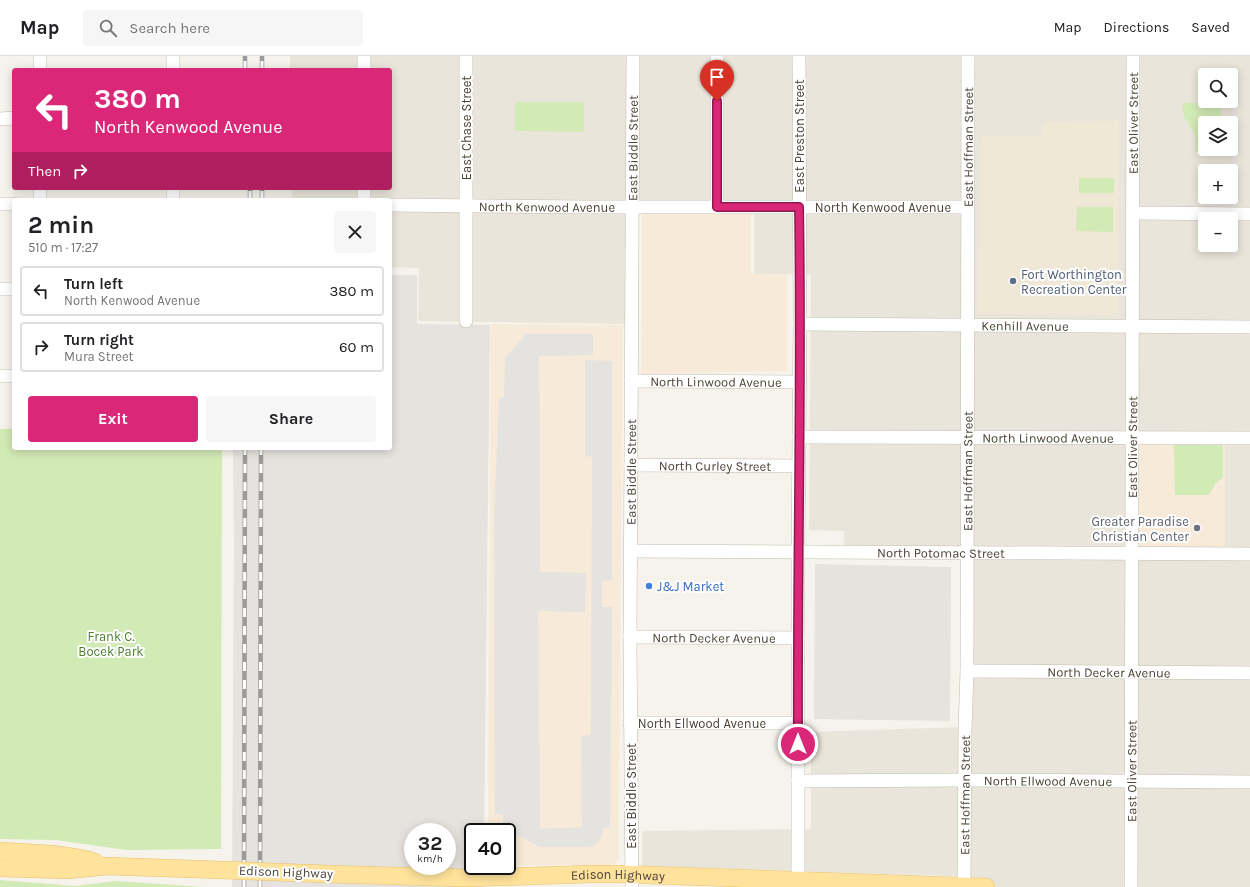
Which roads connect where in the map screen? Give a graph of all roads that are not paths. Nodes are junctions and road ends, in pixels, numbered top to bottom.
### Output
1 (40, 56) edge
2 (173, 56) edge
3 (364, 56) edge
4 (466, 56) edge
5 (633, 56) edge
6 (717, 56) edge
7 (799, 56) edge
8 (968, 56) edge
9 (1133, 56) edge
10 (40, 68) edge
11 (173, 68) edge
12 (364, 68) edge
13 (0, 118) edge
14 (12, 118) edge
15 (0, 204) edge
16 (12, 204) edge
17 (392, 205) edge
18 (466, 206) junction
19 (632, 207) junction
20 (717, 207) junction
21 (799, 207) junction
22 (967, 207) junction
23 (1133, 214) junction
24 (1250, 214) edge
25 (0, 289) edge
26 (12, 289) edge
27 (466, 321) dead end
28 (800, 324) junction
29 (967, 324) junction
30 (1132, 326) junction
31 (1250, 327) edge
32 (0, 376) edge
33 (12, 376) edge
34 (631, 381) junction
35 (800, 382) junction
36 (799, 437) junction
37 (967, 437) junction
38 (1132, 438) junction
39 (1250, 438) edge
40 (631, 465) junction
41 (799, 466) junction
42 (631, 551) junction
43 (798, 552) junction
44 (967, 553) junction
45 (1132, 554) junction
46 (1250, 554) edge
47 (630, 637) junction
48 (798, 638) junction
49 (967, 671) junction
50 (1131, 672) junction
51 (1250, 673) edge
52 (630, 723) junction
53 (798, 725) junction
54 (965, 780) junction
55 (798, 781) junction
56 (1131, 781) junction
57 (1250, 782) edge
58 (0, 851) edge
59 (106, 866) junction
60 (0, 868) edge
61 (467, 878) junction
62 (631, 881) edge
63 (798, 884) edge
64 (534, 887) edge
65 (964, 887) edge
66 (986, 887) edge
67 (1131, 887) edge

1 - 10 street
2 - 11 street
3 - 12 street
4 - 18 street, East Chase Street
5 - 19 street, East Biddle Street
6 - 20 street
7 - 21 street, East Preston Street
8 - 22 street, East Hoffman Street
9 - 23 street, East Oliver Street
13 - 14 street
15 - 16 street
17 - 18 street, North Kenwood Avenue
18 - 19 street, North Kenwood Avenue
18 - 27 street, East Chase Street
19 - 20 street, North Kenwood Avenue
19 - 34 street, East Biddle Street
20 - 21 street, North Kenwood Avenue
21 - 22 street, North Kenwood Avenue
21 - 28 street, East Preston Street
22 - 29 street, East Hoffman Street
23 - 24 street
23 - 30 street, East Oliver Street
25 - 26 street
28 - 29 street, Kenhill Avenue
28 - 35 street, East Preston Street
29 - 30 street, Kenhill Avenue
29 - 37 street, East Hoffman Street
30 - 31 street, Kenhill Avenue
30 - 38 street, East Oliver Street
32 - 33 street
34 - 35 street, North Linwood Avenue
34 - 40 street, East Biddle Street
35 - 36 street, East Preston Street
36 - 37 street, North Linwood Avenue
36 - 41 street, East Preston Street
37 - 38 street, North Linwood Avenue
37 - 44 street, East Hoffman Street
38 - 39 street, North Linwood Avenue
38 - 45 street, East Oliver Street
40 - 41 street, North Curley Street
40 - 42 street, East Biddle Street
41 - 43 street, East Preston Street
42 - 43 street, North Potomac Street
42 - 47 street, East Biddle Street
43 - 44 street, North Potomac Street
43 - 48 street, East Preston Street
44 - 45 street, North Potomac Street
44 - 49 street, East Hoffman Street
45 - 46 street, North Potomac Street
45 - 50 street, East Oliver Street
47 - 48 street, North Decker Avenue
47 - 52 street, East Biddle Street
48 - 53 street, East Preston Street
49 - 50 street, North Decker Avenue
49 - 54 street, East Hoffman Street
50 - 51 street, North Decker Avenue
50 - 56 street, East Oliver Street
52 - 53 street, North Ellwood Avenue
52 - 62 street, East Biddle Street
53 - 55 street, East Preston Street
54 - 55 street, North Ellwood Avenue
54 - 56 street, North Ellwood Avenue
54 - 65 street, East Hoffman Street
55 - 63 street, East Preston Street
56 - 57 street, North Ellwood Avenue
56 - 67 street, East Oliver Street
58 - 59 main road, Edison Highway
59 - 60 main road, Edison Highway
59 - 61 main road, Edison Highway, bridge
61 - 62 main road, Edison Highway
61 - 64 main road, Edison Highway
62 - 63 main road, Edison Highway
63 - 65 main road, Edison Highway
65 - 66 main road, Edison Highway

